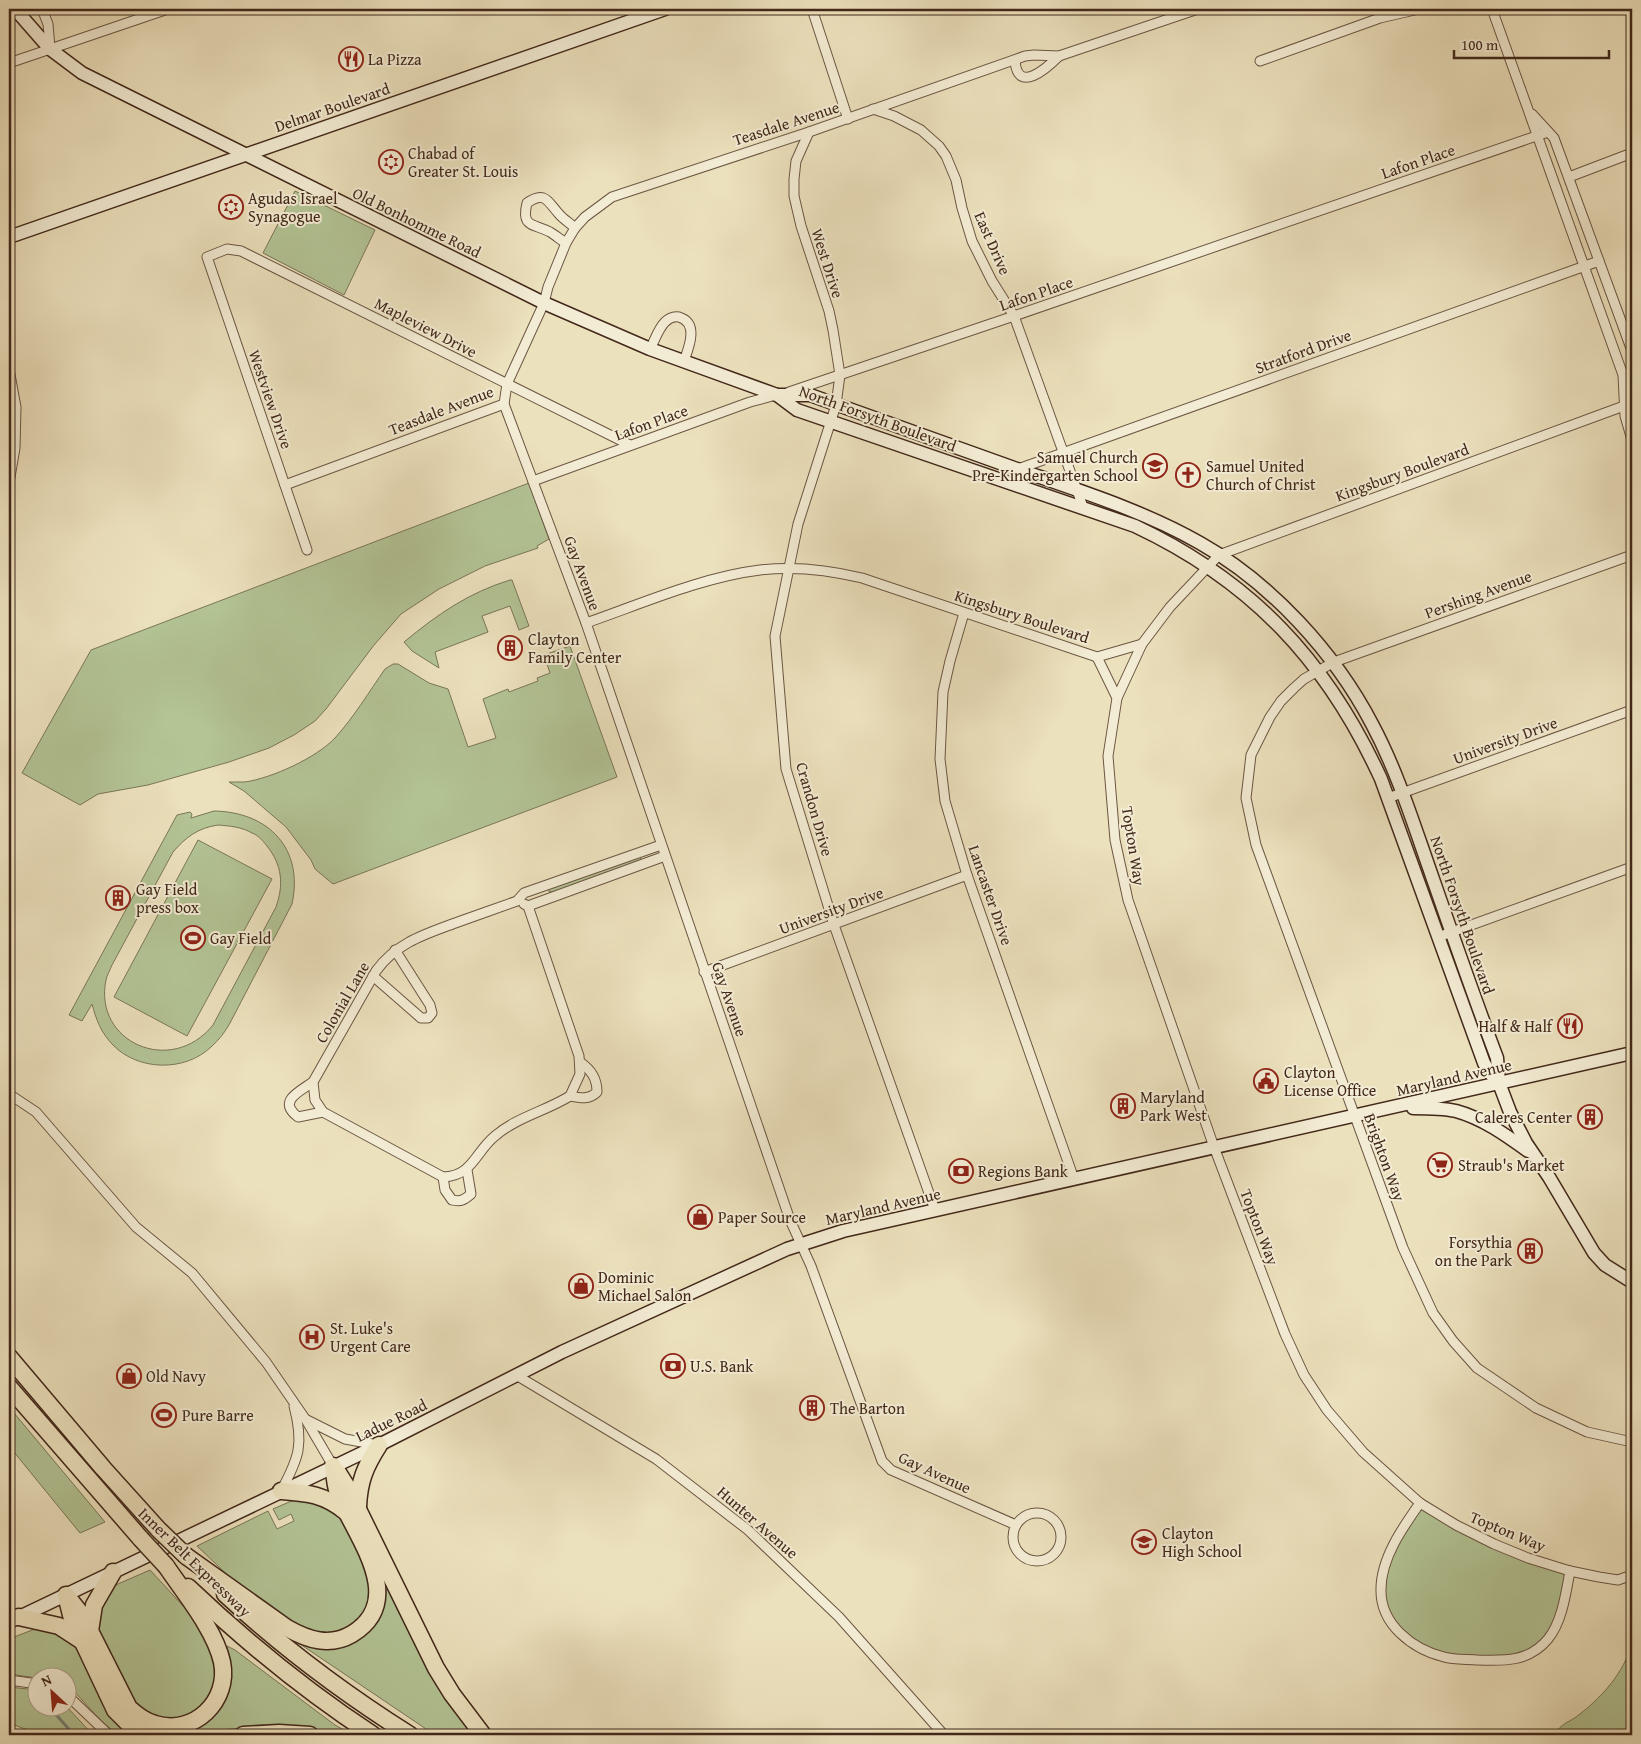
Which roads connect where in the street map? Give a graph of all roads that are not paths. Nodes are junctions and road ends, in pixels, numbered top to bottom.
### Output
1 (15, 9) edge
2 (42, 9) edge
3 (168, 9) edge
4 (665, 9) edge
5 (812, 9) edge
6 (1198, 9) edge
7 (1419, 9) edge
8 (1492, 9) edge
9 (50, 49) junction
10 (1059, 56) junction
11 (1015, 60) junction
12 (1260, 61) dead end
13 (9, 63) edge
14 (873, 109) junction
15 (1528, 110) junction
16 (848, 118) junction
17 (809, 132) junction
18 (1548, 132) junction
19 (1537, 136) junction
20 (1632, 153) edge
21 (246, 154) junction
22 (1569, 177) junction
23 (575, 228) junction
24 (9, 237) edge
25 (566, 243) junction
26 (207, 257) joint
27 (1599, 261) junction
28 (1583, 267) junction
29 (544, 303) junction
30 (1014, 316) junction
31 (650, 349) junction
32 (1632, 351) edge
33 (684, 361) junction
34 (9, 369) edge
35 (840, 376) junction
36 (507, 384) junction
37 (776, 395) junction
38 (504, 404) junction
39 (1629, 404) edge
40 (836, 405) junction
41 (830, 421) junction
42 (1632, 440) edge
43 (630, 445) junction
44 (1064, 452) junction
45 (1018, 469) junction
46 (533, 481) junction
47 (9, 483) edge
48 (285, 485) junction
49 (1076, 489) junction
50 (1083, 507) junction
51 (307, 550) dead end
52 (1219, 555) junction
53 (1632, 555) edge
54 (1208, 567) junction
55 (787, 569) junction
56 (964, 613) junction
57 (586, 623) junction
58 (1142, 644) junction
59 (1097, 657) junction
60 (1334, 662) junction
61 (1318, 670) junction
62 (1117, 698) junction
63 (1632, 710) edge
64 (1402, 793) junction
65 (1388, 798) junction
66 (661, 845) junction
67 (665, 856) junction
68 (1632, 867) edge
69 (967, 875) junction
70 (547, 886) junction
71 (552, 897) junction
72 (517, 901) junction
73 (528, 906) junction
74 (834, 925) junction
75 (1452, 933) junction
76 (1438, 937) junction
77 (395, 950) junction
78 (704, 972) junction
79 (373, 976) junction
80 (1632, 1054) edge
81 (580, 1062) junction
82 (313, 1082) junction
83 (1499, 1083) junction
84 (9, 1094) edge
85 (570, 1096) junction
86 (1396, 1107) junction
87 (323, 1112) junction
88 (1354, 1117) junction
89 (1214, 1147) junction
90 (1536, 1157) junction
91 (467, 1170) junction
92 (443, 1177) junction
93 (1074, 1179) junction
94 (935, 1210) junction
95 (800, 1244) junction
96 (787, 1249) joint
97 (1632, 1282) edge
98 (9, 1357) edge
99 (516, 1375) junction
100 (9, 1387) edge
101 (293, 1401) junction
102 (306, 1420) junction
103 (1632, 1442) edge
104 (379, 1445) junction
105 (333, 1466) junction
106 (280, 1491) junction
107 (1420, 1503) junction
108 (352, 1511) junction
109 (1016, 1525) junction
110 (186, 1556) junction
111 (166, 1566) junction
112 (1570, 1571) junction
113 (113, 1572) junction
114 (1632, 1575) edge
115 (66, 1595) junction
116 (14, 1619) edge
117 (86, 1636) junction
118 (9, 1680) edge
119 (28, 1683) edge
120 (78, 1706) edge
121 (109, 1735) edge
122 (149, 1735) edge
123 (243, 1735) edge
124 (310, 1735) edge
125 (373, 1735) edge
126 (410, 1735) edge
127 (483, 1735) edge
128 (944, 1735) edge

1 - 9 street, Old Bonhomme Road
2 - 9 street
3 - 9 street
4 - 21 street, Delmar Boulevard
5 - 16 street
6 - 10 street, Teasdale Avenue
7 - 12 street
8 - 15 street
9 - 13 street
9 - 21 street, Old Bonhomme Road
10 - 11 street, Teasdale Avenue
10 - 11 street, Teasdale Avenue
11 - 14 street, Teasdale Avenue
14 - 16 street, Teasdale Avenue
14 - 30 street, East Drive
15 - 18 street
15 - 19 street
16 - 17 street, Teasdale Avenue
17 - 23 street, Teasdale Avenue
17 - 35 street, West Drive
18 - 19 street, Lafon Place
18 - 22 street
19 - 28 street
19 - 30 street, Lafon Place
20 - 22 street
21 - 24 street, Delmar Boulevard
21 - 29 street, Old Bonhomme Road
22 - 27 street
23 - 25 street, Teasdale Avenue
23 - 25 street
25 - 29 street, Teasdale Avenue
26 - 36 street, Mapleview Drive
26 - 48 street, Westview Drive
27 - 28 street, Stratford Drive
27 - 32 street
28 - 39 street
28 - 44 street, Stratford Drive
29 - 31 street, Old Bonhomme Road
29 - 36 street, Teasdale Avenue
30 - 35 street, Lafon Place
30 - 44 street, East Drive
31 - 33 street, Old Bonhomme Road
31 - 33 street
33 - 37 street, Old Bonhomme Road
34 - 47 street
35 - 37 street, Lafon Place
35 - 40 street, West Drive
36 - 38 street, Teasdale Avenue
36 - 43 street, Mapleview Drive
37 - 40 street, North Forsyth Boulevard
37 - 41 street, North Forsyth Boulevard
37 - 43 street, Lafon Place
38 - 46 street, Gay Avenue
38 - 48 street, Teasdale Avenue
39 - 42 street
39 - 52 street, Kingsbury Boulevard
40 - 41 street, Crandon Drive
40 - 45 street, North Forsyth Boulevard
41 - 50 street, North Forsyth Boulevard
41 - 55 street, Crandon Drive
43 - 46 street, Lafon Place
44 - 45 street, Stratford Drive
44 - 49 street, East Drive
45 - 49 street, North Forsyth Boulevard
46 - 57 street, Gay Avenue
48 - 51 street, Westview Drive
49 - 50 street, East Drive
49 - 52 street, North Forsyth Boulevard
50 - 54 street, North Forsyth Boulevard
52 - 54 street, Kingsbury Boulevard
52 - 60 street, North Forsyth Boulevard
53 - 60 street, Pershing Avenue
54 - 58 street, Kingsbury Boulevard
54 - 61 street, North Forsyth Boulevard
55 - 56 street, Kingsbury Boulevard
55 - 57 street, Kingsbury Boulevard
55 - 74 street, Crandon Drive
56 - 59 street, Kingsbury Boulevard
56 - 69 street, Lancaster Drive
57 - 66 street, Gay Avenue
58 - 59 street, Kingsbury Boulevard
58 - 62 street, Topton Way
59 - 62 street
60 - 61 street, Brighton Way
60 - 64 street, North Forsyth Boulevard
61 - 65 street, North Forsyth Boulevard
61 - 88 street, Brighton Way
62 - 89 street, Topton Way
63 - 64 street, University Drive
64 - 65 street, University Drive
64 - 75 street, North Forsyth Boulevard
65 - 76 street, North Forsyth Boulevard
66 - 67 street, Gay Avenue
66 - 70 street, Colonial Lane
67 - 71 street
67 - 78 street, Gay Avenue
68 - 75 street
69 - 74 street, University Drive
69 - 93 street, Lancaster Drive
70 - 71 street
70 - 72 street, Colonial Lane
71 - 73 street
72 - 73 street
72 - 77 street, Colonial Lane
73 - 81 street
74 - 78 street, University Drive
74 - 94 street, Crandon Drive
75 - 76 street
75 - 83 street, North Forsyth Boulevard
76 - 83 street, North Forsyth Boulevard
77 - 79 street, Colonial Lane
77 - 79 street
78 - 95 street, Gay Avenue
79 - 82 street, Colonial Lane
80 - 83 street, Maryland Avenue
81 - 85 street
81 - 85 street
82 - 87 street
82 - 87 street, Colonial Lane
83 - 86 street, Maryland Avenue
83 - 90 street
84 - 101 street
85 - 91 street
86 - 88 street, Maryland Avenue
86 - 90 street
87 - 92 street
88 - 89 street, Maryland Avenue
88 - 103 street, Brighton Way
89 - 93 street, Maryland Avenue
89 - 107 street, Topton Way
90 - 97 street
91 - 92 street
91 - 92 street
93 - 94 street, Maryland Avenue
94 - 95 street, Maryland Avenue
95 - 96 street, Maryland Avenue
95 - 109 street, Gay Avenue
96 - 99 street, Ladue Road
98 - 110 highway, Inner Belt Expressway, bridge
99 - 104 street, Ladue Road
99 - 128 street, Hunter Avenue
100 - 111 highway, Inner Belt Expressway, bridge
101 - 102 street
101 - 106 street
102 - 104 street
102 - 105 street
104 - 105 street, Ladue Road
104 - 108 highway
105 - 106 street, Ladue Road
105 - 108 highway
106 - 108 highway
106 - 113 street, Ladue Road
107 - 112 street, Topton Way
107 - 112 street
108 - 110 highway
108 - 127 highway
109 - 109 street
110 - 126 highway, Inner Belt Expressway
111 - 117 highway
111 - 125 highway, Inner Belt Expressway
112 - 114 street, Topton Way
113 - 115 street, Ladue Road
113 - 117 highway
115 - 116 street, Ladue Road
115 - 117 highway
116 - 117 highway
117 - 122 highway
118 - 119 street
120 - 121 street
123 - 124 highway

